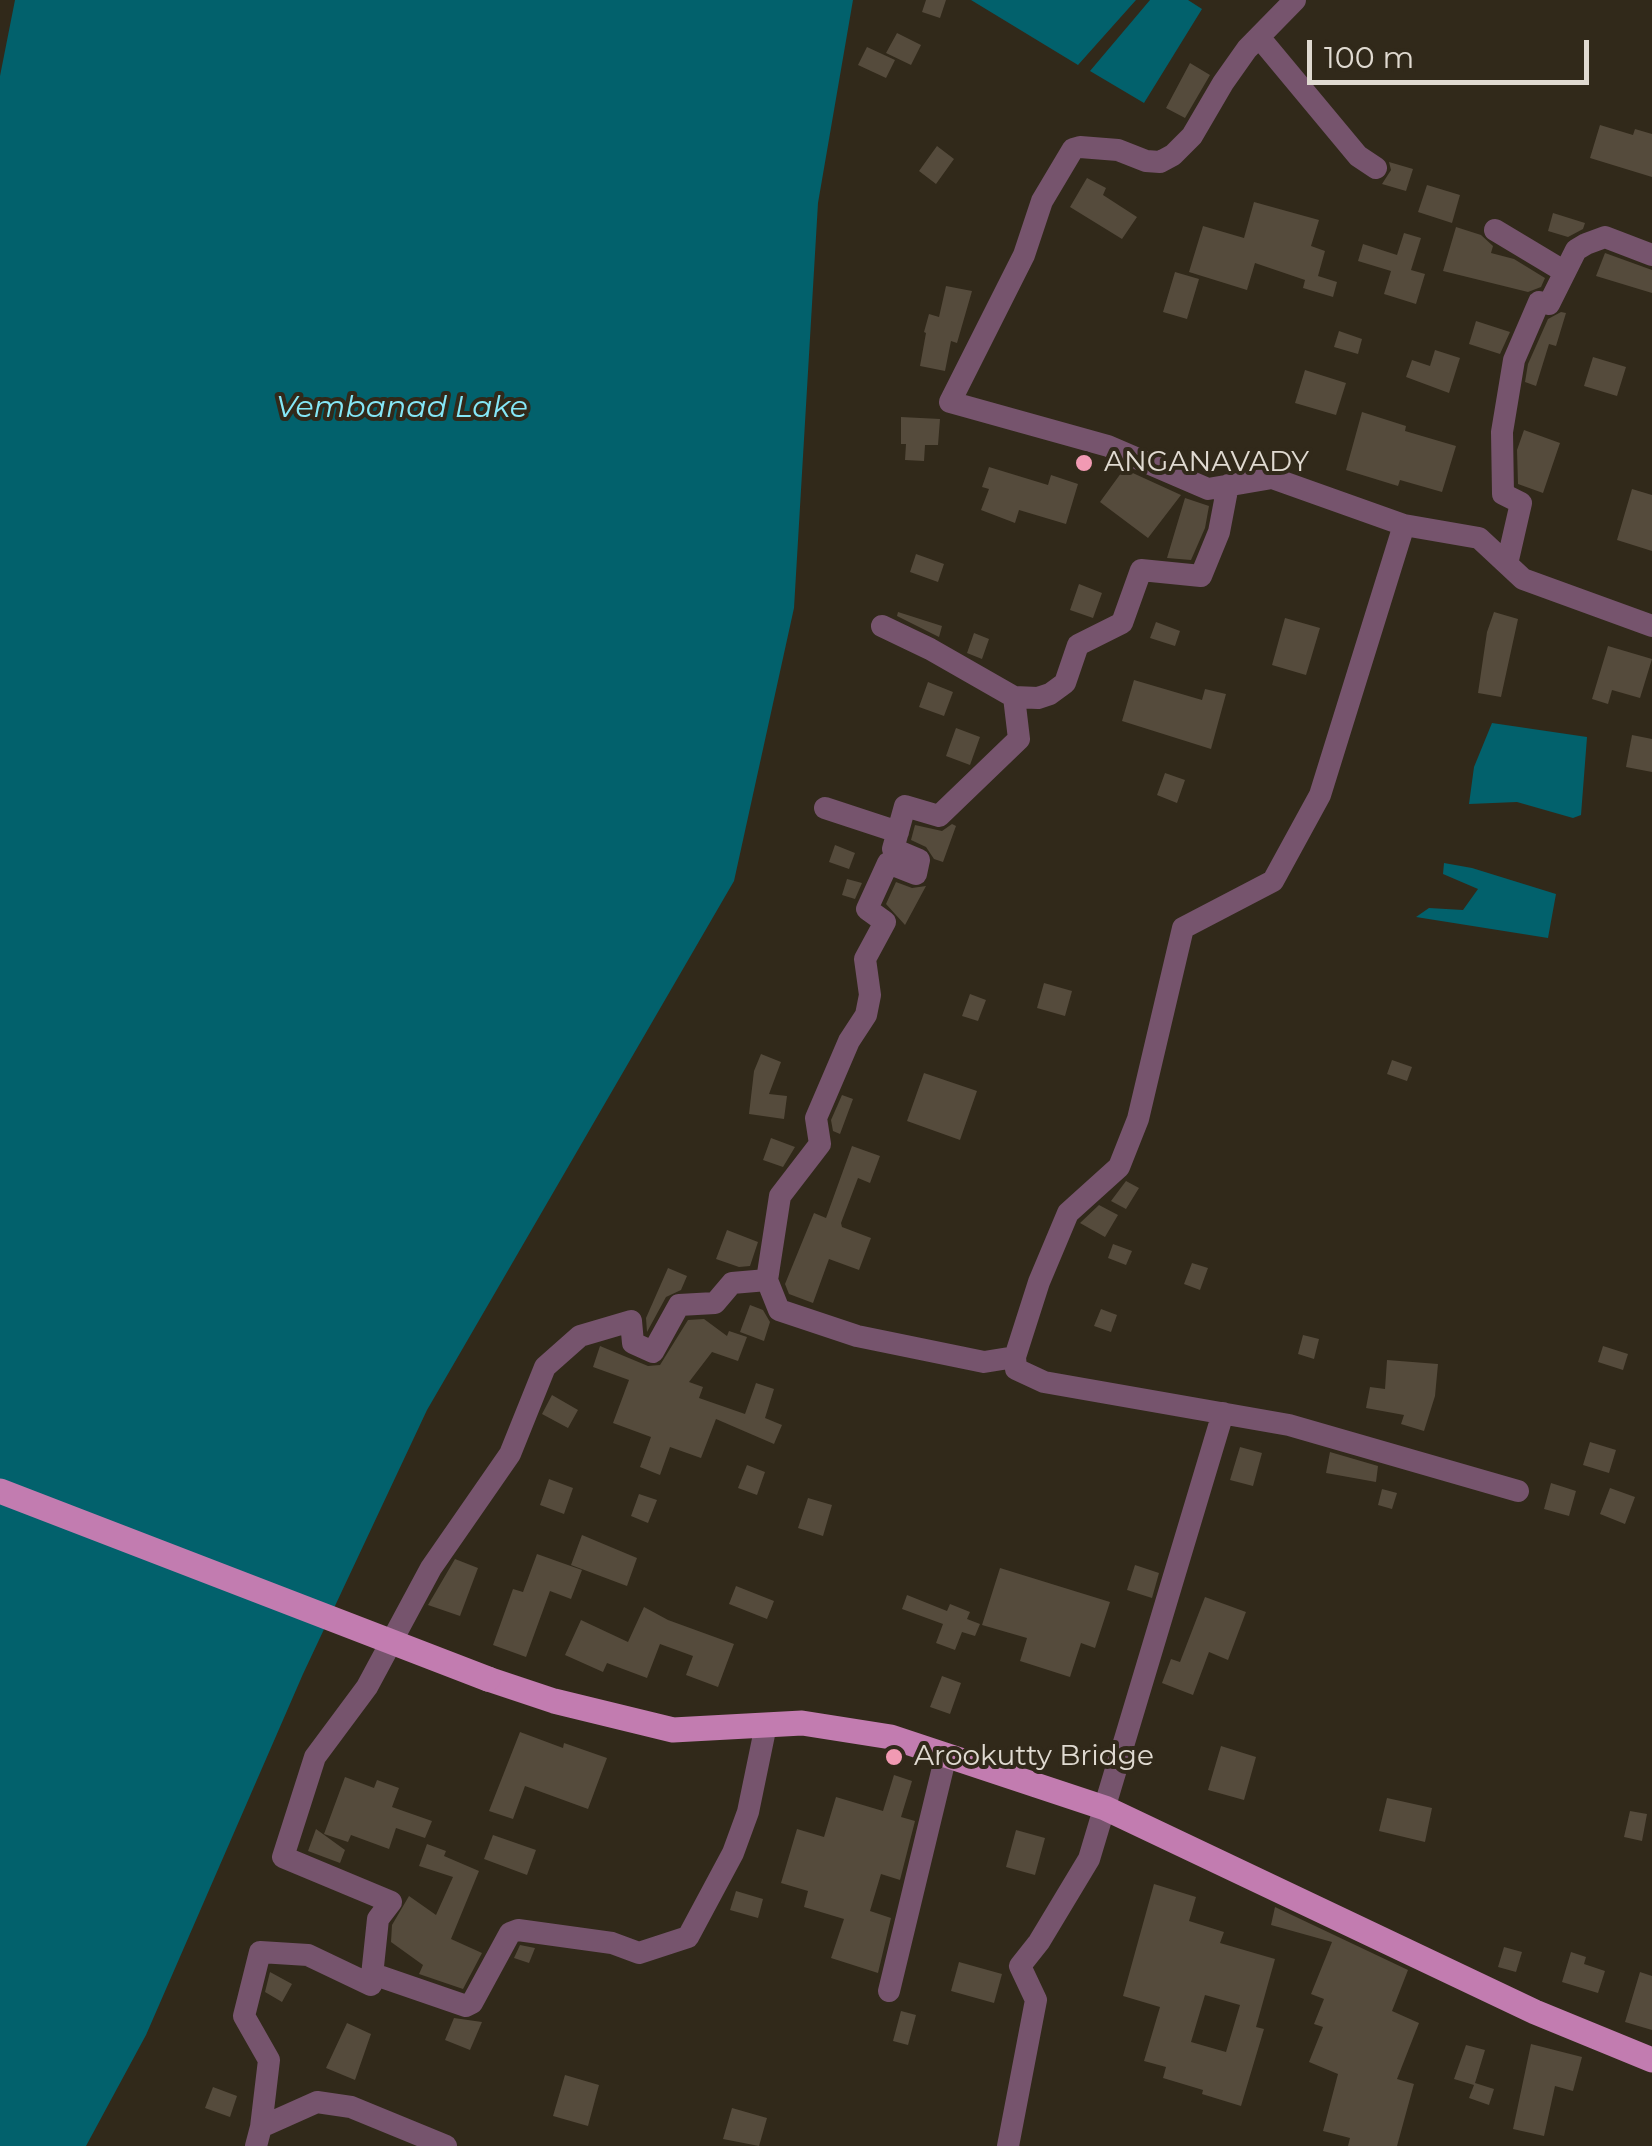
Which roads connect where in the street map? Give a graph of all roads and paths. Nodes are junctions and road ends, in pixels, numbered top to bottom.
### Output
1 (1295, 0) edge
2 (1259, 38) junction
3 (1376, 168) dead end
4 (1494, 230) dead end
5 (1652, 254) edge
6 (1565, 272) junction
7 (1228, 485) junction
8 (1404, 525) junction
9 (1507, 564) junction
10 (882, 626) dead end
11 (1652, 626) edge
12 (1014, 697) junction
13 (825, 808) dead end
14 (898, 832) junction
15 (767, 1280) junction
16 (1015, 1357) junction
17 (1223, 1414) junction
18 (1518, 1490) dead end
19 (0, 1491) edge
20 (766, 1725) junction
21 (946, 1755) junction
22 (1106, 1808) junction
23 (373, 1974) junction
24 (889, 1991) dead end
25 (1652, 2060) edge
26 (259, 2136) edge
27 (446, 2146) edge
28 (1008, 2146) edge

1 - 2 street
2 - 3 street
2 - 7 street
4 - 6 street
5 - 6 street
6 - 9 street
7 - 8 street
7 - 12 street
8 - 9 street
8 - 16 street
9 - 11 street
10 - 12 street
12 - 14 street
13 - 14 street
14 - 15 street
15 - 16 street
15 - 23 street
16 - 17 street
17 - 18 street
17 - 22 street
19 - 20 main road, bridge
20 - 21 main road
20 - 23 street
21 - 22 main road
21 - 24 street
22 - 25 main road
22 - 28 street
23 - 26 street
26 - 27 street

